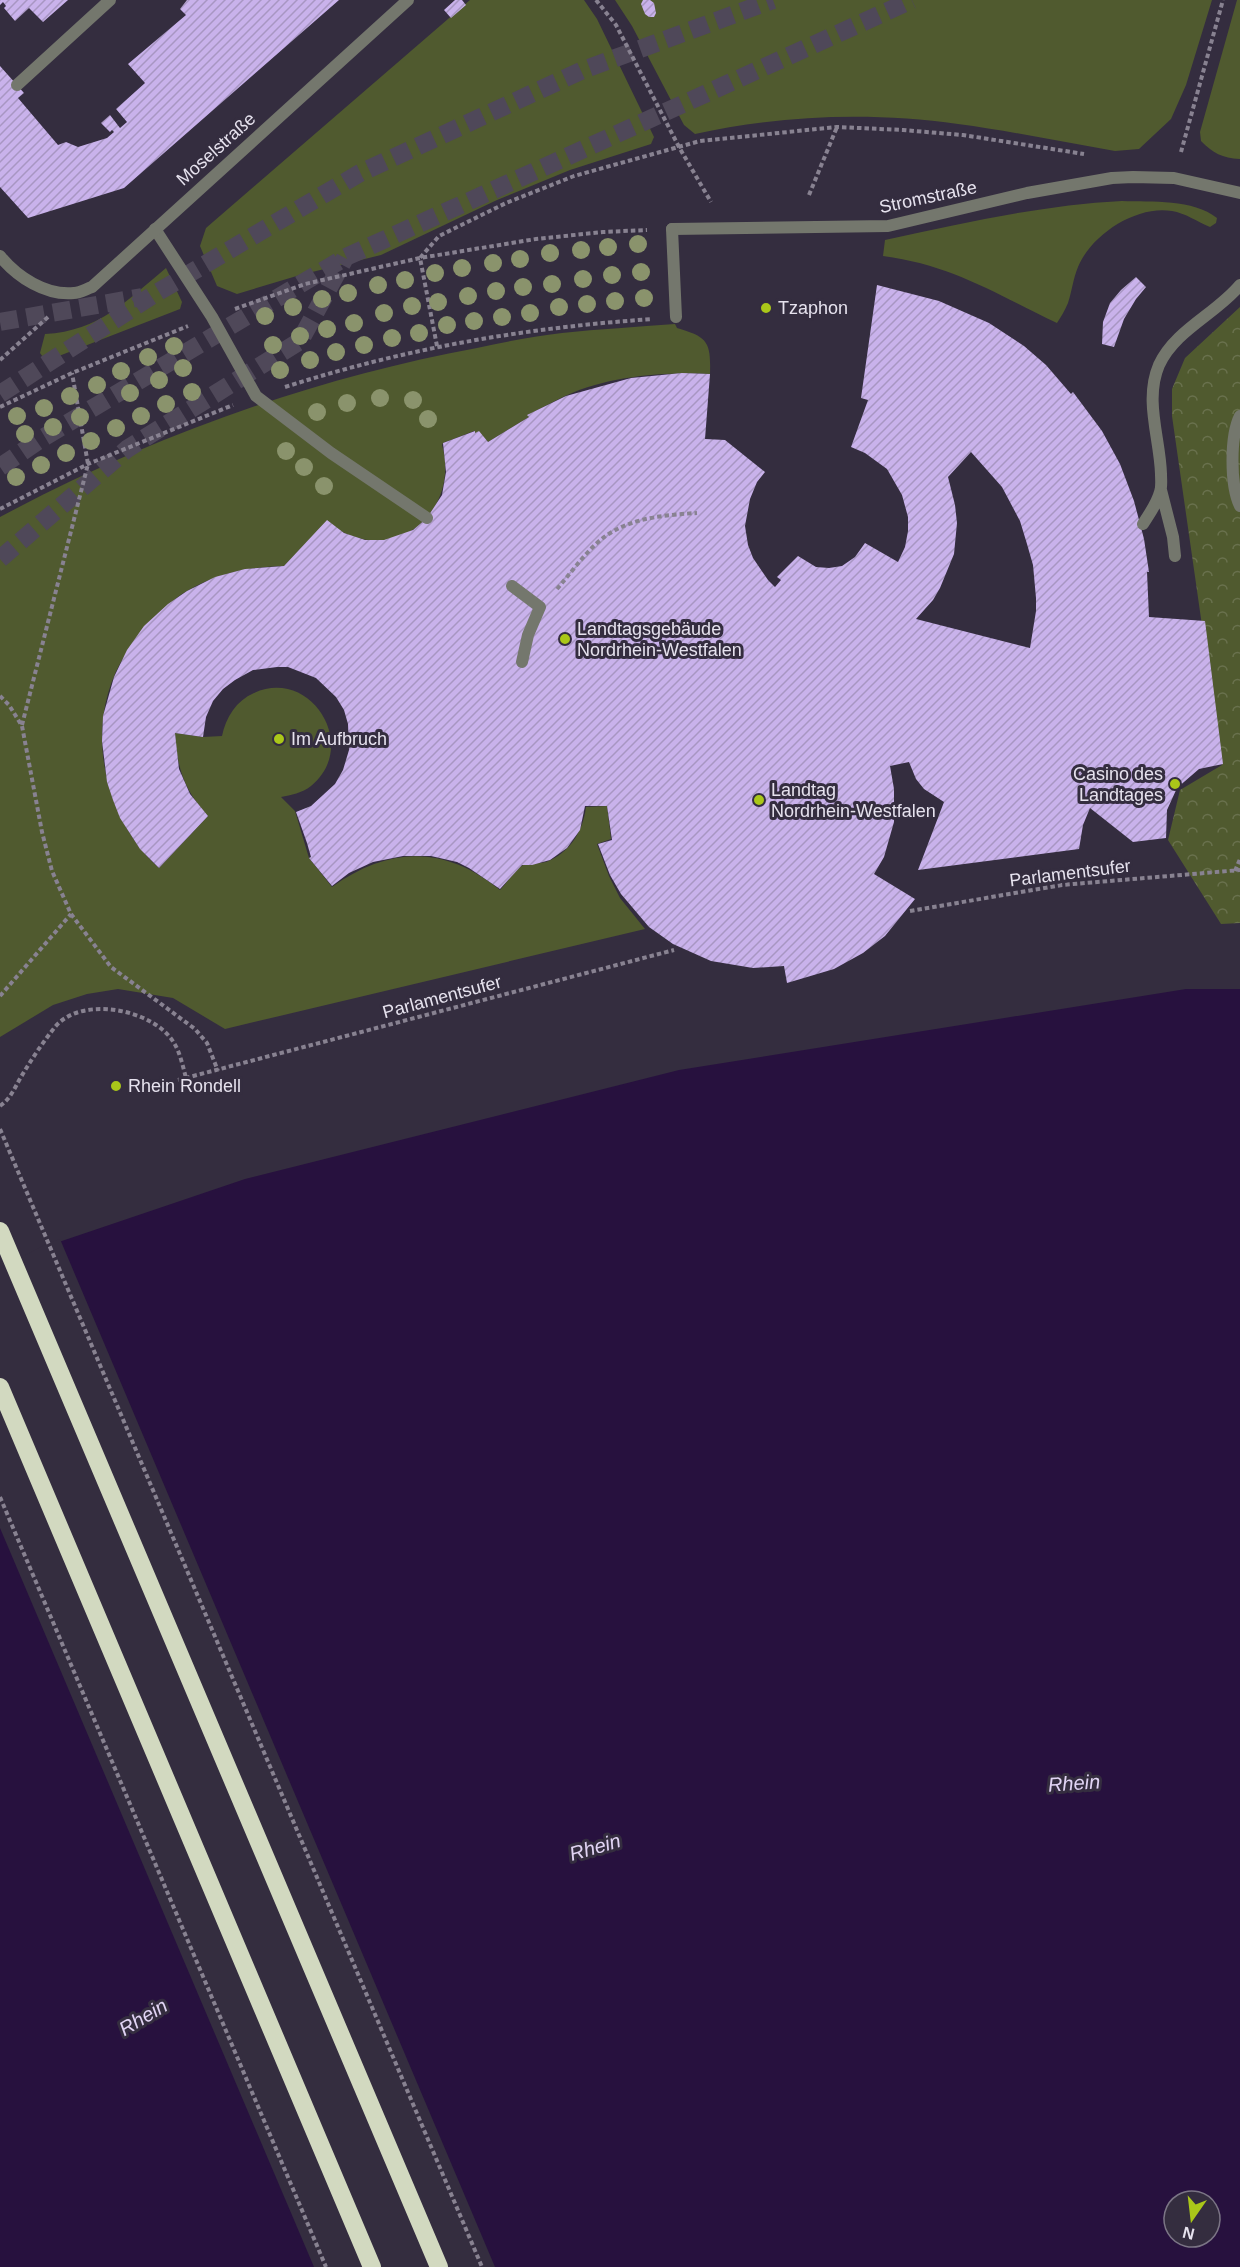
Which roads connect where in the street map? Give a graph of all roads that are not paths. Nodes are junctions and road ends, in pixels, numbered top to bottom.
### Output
1 (110, 0) edge
2 (408, 0) edge
3 (17, 85) dead end
4 (1240, 193) edge
5 (155, 229) junction
6 (0, 256) edge
7 (1240, 285) edge
8 (676, 317) road end
9 (1240, 416) edge
10 (1161, 490) junction
11 (1240, 506) edge
12 (427, 518) dead end
13 (1143, 524) dead end
14 (1175, 556) dead end
15 (512, 586) dead end
16 (522, 662) dead end
17 (0, 1231) edge
18 (0, 1387) edge
19 (372, 2267) edge
20 (439, 2267) edge

1 - 3 street
2 - 5 street, Moselstraße
4 - 8 street, Stromstraße
5 - 6 street, Moselstraße
5 - 12 street
7 - 10 street
9 - 11 street
10 - 13 street
10 - 14 street
15 - 16 street
17 - 20 highway
18 - 19 highway

